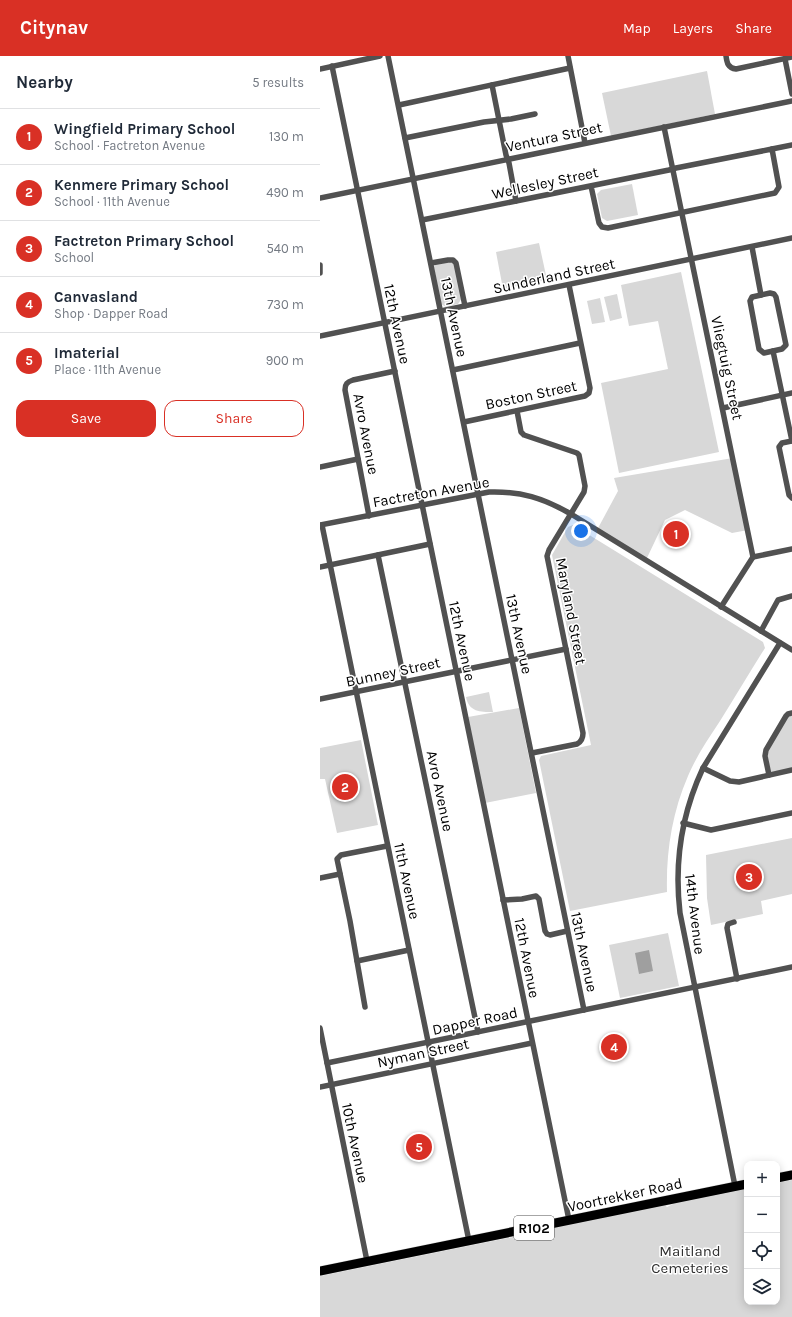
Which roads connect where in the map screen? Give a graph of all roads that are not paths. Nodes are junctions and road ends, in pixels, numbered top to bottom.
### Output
1 (380, 56) edge
2 (388, 56) edge
3 (568, 56) edge
4 (726, 56) edge
5 (792, 57) edge
6 (785, 59) junction
7 (332, 66) junction
8 (570, 68) junction
9 (320, 69) edge
10 (492, 85) junction
11 (792, 94) edge
12 (792, 101) edge
13 (398, 105) junction
14 (535, 114) dead end
15 (498, 120) junction
16 (664, 127) junction
17 (405, 138) junction
18 (585, 143) junction
19 (792, 145) edge
20 (772, 149) junction
21 (508, 159) junction
22 (672, 169) junction
23 (413, 178) junction
24 (591, 186) junction
25 (357, 190) junction
26 (320, 198) edge
27 (516, 201) junction
28 (681, 213) junction
29 (422, 220) junction
30 (792, 238) edge
31 (752, 247) junction
32 (692, 260) junction
33 (430, 263) junction
34 (320, 265) edge
35 (320, 273) edge
36 (569, 285) junction
37 (761, 295) junction
38 (465, 306) junction
39 (440, 311) junction
40 (385, 323) junction
41 (320, 336) edge
42 (580, 343) junction
43 (773, 351) junction
44 (453, 370) junction
45 (395, 371) junction
46 (792, 394) edge
47 (782, 395) junction
48 (723, 408) junction
49 (517, 411) junction
50 (464, 422) junction
51 (792, 441) edge
52 (358, 459) junction
53 (320, 467) edge
54 (478, 494) junction
55 (792, 498) edge
56 (423, 505) junction
57 (571, 514) junction
58 (370, 516) junction
59 (321, 525) edge
60 (430, 544) junction
61 (792, 549) edge
62 (378, 555) junction
63 (753, 557) junction
64 (330, 565) junction
65 (320, 567) edge
66 (792, 596) edge
67 (721, 607) junction
68 (761, 631) junction
69 (780, 643) junction
70 (566, 649) junction
71 (792, 650) edge
72 (512, 660) junction
73 (456, 671) junction
74 (405, 682) junction
75 (356, 692) junction
76 (320, 700) edge
77 (792, 713) edge
78 (532, 753) junction
79 (703, 768) junction
80 (792, 770) edge
81 (769, 775) junction
82 (792, 813) edge
83 (683, 823) junction
84 (387, 846) junction
85 (340, 874) junction
86 (320, 878) edge
87 (503, 900) junction
88 (734, 922) dead end
89 (568, 931) junction
90 (409, 950) junction
91 (357, 961) junction
92 (792, 967) edge
93 (738, 979) junction
94 (694, 988) junction
95 (365, 1007) dead end
96 (584, 1010) junction
97 (527, 1022) junction
98 (320, 1028) edge
99 (478, 1032) junction
100 (428, 1043) junction
101 (532, 1043) junction
102 (327, 1063) junction
103 (432, 1063) junction
104 (331, 1084) junction
105 (320, 1087) edge
106 (792, 1175) edge
107 (780, 1177) edge
108 (744, 1184) edge
109 (735, 1186) junction
110 (569, 1220) junction
111 (469, 1241) junction
112 (367, 1262) junction
113 (320, 1271) edge

1 - 7 street
2 - 13 street, 13th Avenue
3 - 8 street
4 - 6 street
5 - 6 street
6 - 11 street
7 - 9 street
7 - 25 street, 12th Avenue
8 - 10 street
8 - 18 street
10 - 13 street
10 - 15 street
12 - 16 street, Ventura Street
13 - 17 street, 13th Avenue
14 - 15 street
15 - 17 street
15 - 21 street
16 - 18 street, Ventura Street
16 - 22 street, Vliegtuig Street
17 - 23 street, 13th Avenue
18 - 21 street, Ventura Street
19 - 20 street, Wellesley Street
20 - 22 street, Wellesley Street
20 - 28 street
21 - 23 street, Ventura Street
21 - 27 street
22 - 24 street, Wellesley Street
22 - 28 street, Vliegtuig Street
23 - 25 street, Ventura Street
23 - 29 street, 13th Avenue
24 - 27 street, Wellesley Street
24 - 28 street
25 - 26 street, Ventura Street
25 - 40 street, 12th Avenue
27 - 29 street, Wellesley Street
28 - 32 street, Vliegtuig Street
29 - 33 street, 13th Avenue
30 - 31 street, Sunderland Street
31 - 32 street, Sunderland Street
31 - 37 street
32 - 36 street, Sunderland Street
32 - 48 street, Vliegtuig Street
33 - 38 street, 13th Avenue
33 - 39 street, 13th Avenue
34 - 35 street
36 - 38 street, Sunderland Street
36 - 42 street, Boston Street
37 - 43 street
37 - 43 street
38 - 39 street, Sunderland Street
39 - 40 street, Sunderland Street
39 - 44 street, 13th Avenue
40 - 41 street, Sunderland Street
40 - 45 street, 12th Avenue
42 - 44 street
42 - 49 street, Boston Street
43 - 47 street
44 - 50 street, 13th Avenue
45 - 52 street, Avro Avenue
45 - 56 street, 12th Avenue
46 - 47 street
47 - 48 street
47 - 51 street
48 - 63 street, Vliegtuig Street
49 - 50 street, Boston Street
49 - 57 street, Maryland Street
50 - 54 street, 13th Avenue
51 - 55 street
52 - 53 street
52 - 58 street, Avro Avenue
54 - 56 street, Factreton Avenue
54 - 57 street, Factreton Avenue
54 - 72 street, 13th Avenue
56 - 58 street, Factreton Avenue
56 - 60 street, 12th Avenue
57 - 67 street, Factreton Avenue
57 - 70 street, Maryland Street
58 - 59 street, Factreton Avenue
59 - 64 street, 11th Avenue
60 - 62 street
60 - 73 street, 12th Avenue
61 - 63 street
62 - 64 street
62 - 74 street, Avro Avenue
63 - 67 street
64 - 65 street
64 - 75 street, 11th Avenue
66 - 68 street
67 - 68 street, Factreton Avenue
68 - 69 street, Factreton Avenue
69 - 71 street, Factreton Avenue
69 - 79 street, 14th Avenue
70 - 72 street, Bunney Street
70 - 78 street, Maryland Street
72 - 73 street, Bunney Street
72 - 78 street, 13th Avenue
73 - 74 street, Bunney Street
73 - 87 street, 12th Avenue
74 - 75 street, Bunney Street
74 - 99 street, Avro Avenue
75 - 76 street, Bunney Street
75 - 84 street, 11th Avenue
77 - 81 street
78 - 89 street, 13th Avenue
79 - 81 street
79 - 83 street, 14th Avenue
80 - 81 street
82 - 83 street
83 - 94 street, 14th Avenue
84 - 85 street
84 - 90 street, 11th Avenue
85 - 86 street
85 - 91 street
87 - 89 street
87 - 97 street, 12th Avenue
88 - 93 street
89 - 96 street, 13th Avenue
90 - 91 street
90 - 100 street, 11th Avenue
91 - 95 street
92 - 93 street, Dapper Road
93 - 94 street, Dapper Road
94 - 96 street, Dapper Road
94 - 109 street, 14th Avenue
96 - 97 street, Dapper Road
97 - 99 street, Dapper Road
97 - 101 street, 12th Avenue
98 - 102 street, 10th Avenue
99 - 100 street, Dapper Road
100 - 102 street, Dapper Road
100 - 103 street, 11th Avenue
101 - 103 street, Nyman Street
101 - 110 street, 12th Avenue
102 - 104 street, 10th Avenue
103 - 104 street, Nyman Street
103 - 111 street, 11th Avenue
104 - 105 street, Nyman Street
104 - 112 street, 10th Avenue
106 - 107 main road
108 - 109 main road, Voortrekker Road / R102
109 - 110 main road, Voortrekker Road / R102
110 - 111 main road, Voortrekker Road / R102
111 - 112 main road, Voortrekker Road / R102
112 - 113 main road, Voortrekker Road / R102

